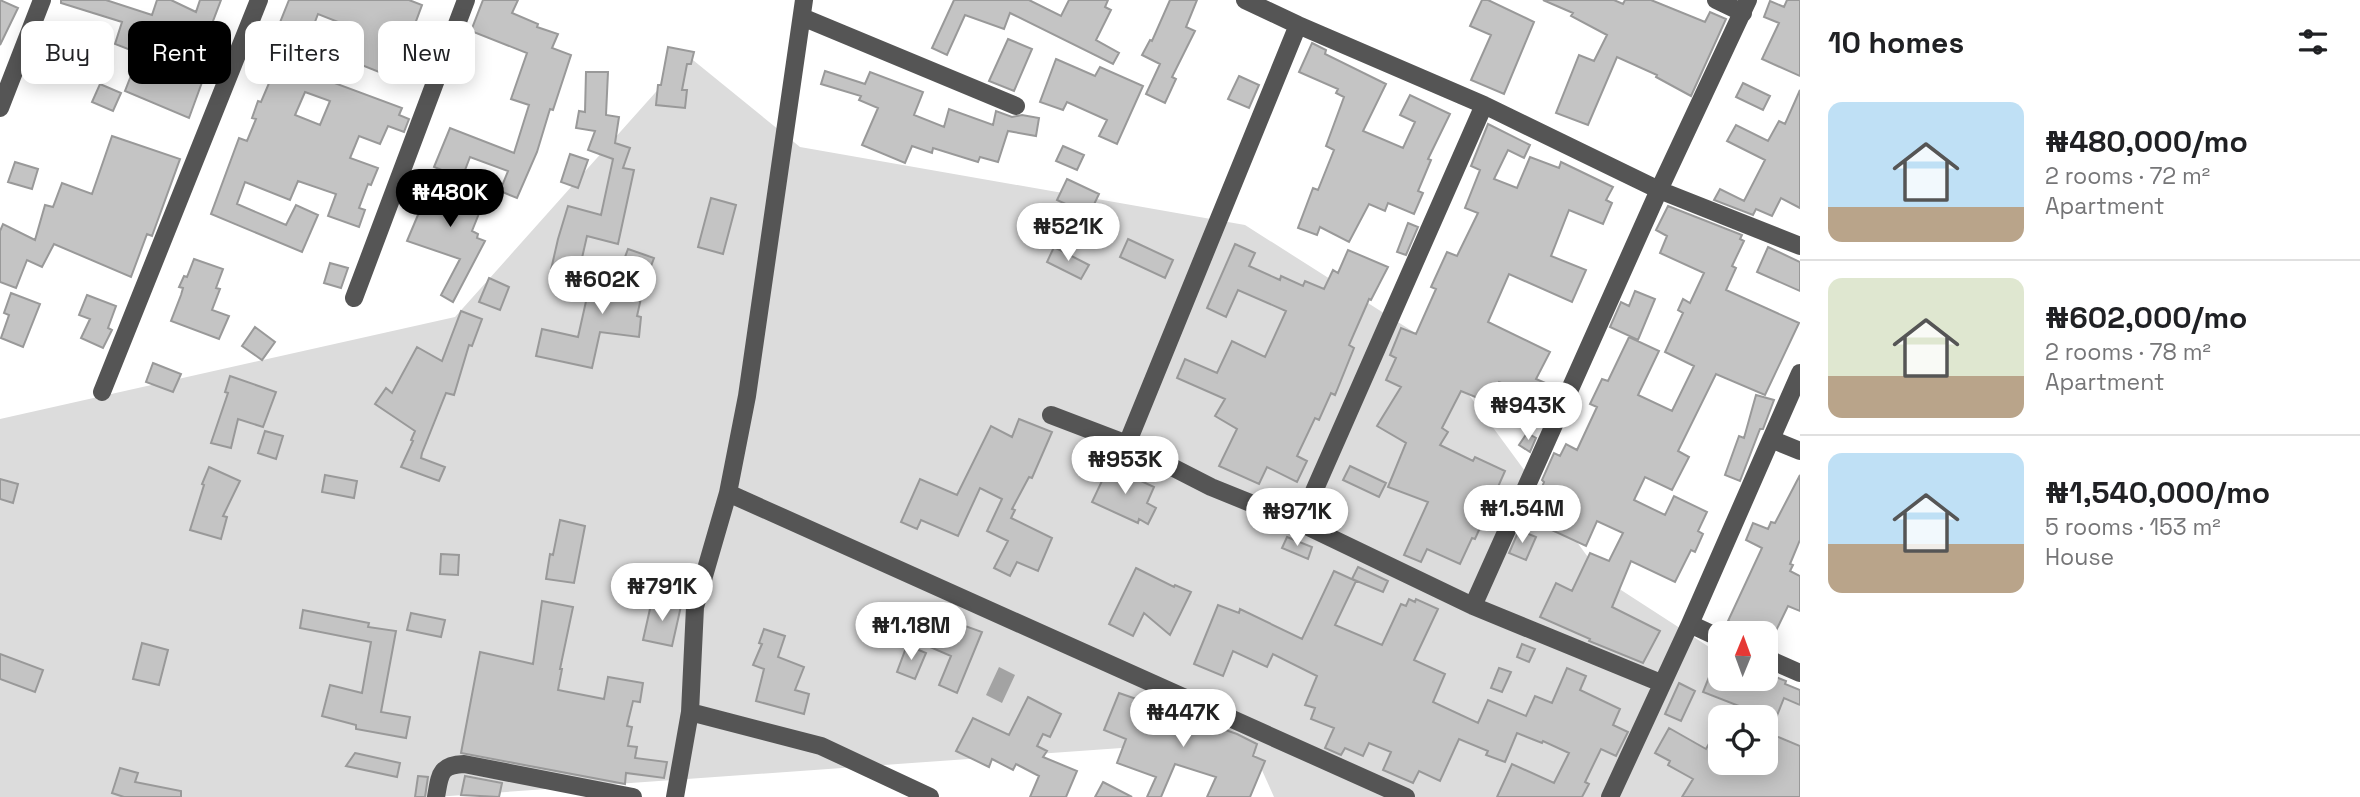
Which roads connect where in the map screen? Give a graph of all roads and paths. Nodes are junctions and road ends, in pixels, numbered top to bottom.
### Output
1 (42, 0) edge
2 (259, 0) edge
3 (466, 0) edge
4 (1245, 0) edge
5 (1716, 0) edge
6 (1746, 6) edge
7 (803, 8) edge
8 (1297, 25) junction
9 (1483, 105) junction
10 (1016, 107) dead end
11 (0, 108) edge
12 (1659, 191) junction
13 (1800, 246) edge
14 (355, 298) dead end
15 (1800, 373) edge
16 (102, 392) dead end
17 (1051, 415) dead end
18 (1771, 439) junction
19 (1127, 444) junction
20 (1800, 451) edge
21 (728, 493) junction
22 (1300, 523) junction
23 (1473, 606) junction
24 (1690, 624) junction
25 (1708, 632) edge
26 (1778, 663) edge
27 (1800, 673) edge
28 (1661, 683) junction
29 (690, 712) junction
30 (436, 797) edge
31 (633, 797) edge
32 (676, 797) edge
33 (930, 797) edge
34 (1406, 797) edge
35 (1610, 797) edge

1 - 11 street
2 - 16 street
3 - 14 street
4 - 8 street
5 - 6 street
6 - 12 street
7 - 10 street
7 - 21 street
8 - 9 street
8 - 19 street
9 - 12 street
9 - 22 street
12 - 13 street
12 - 23 street
15 - 18 street
17 - 19 street
18 - 20 street
18 - 24 street
19 - 22 street
21 - 29 street
21 - 34 street
22 - 23 street
23 - 28 street
24 - 25 street
24 - 28 street
26 - 27 street
28 - 35 street
29 - 32 street
29 - 33 street
30 - 31 street

